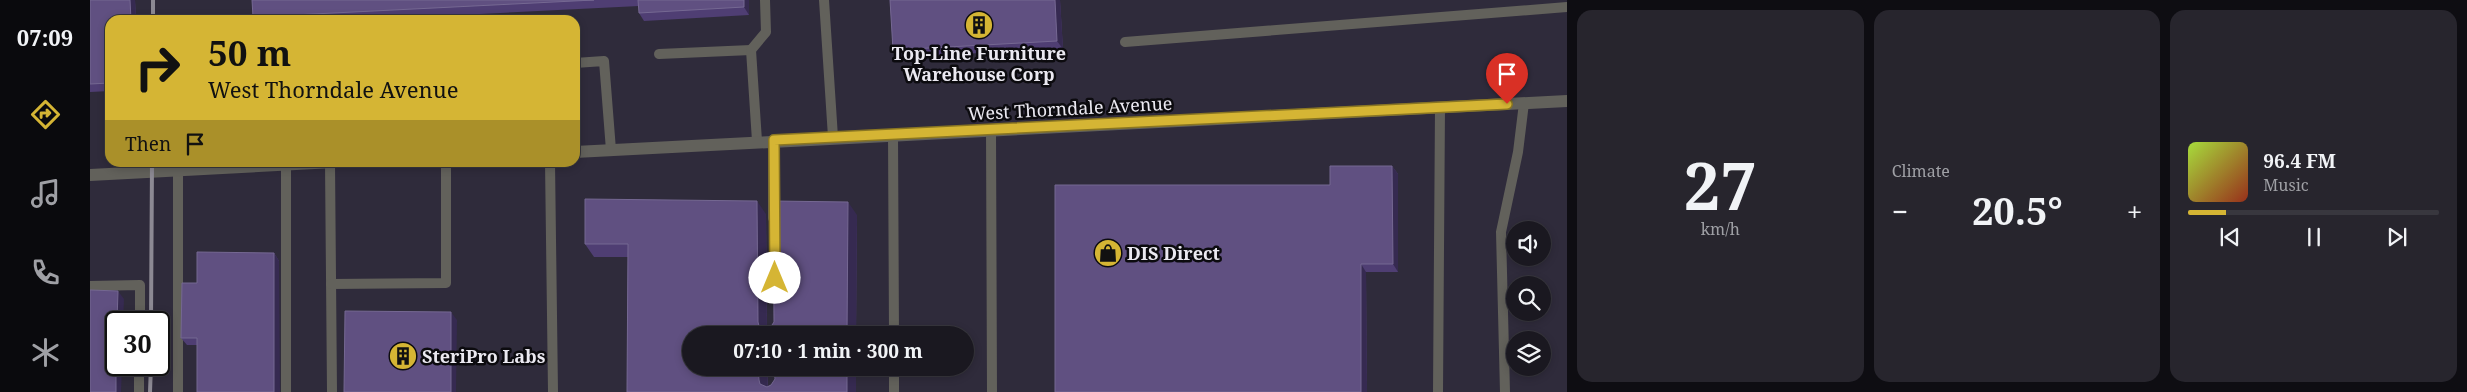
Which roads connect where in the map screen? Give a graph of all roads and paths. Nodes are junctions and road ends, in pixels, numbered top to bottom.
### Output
1 (765, 0) edge
2 (824, 0) edge
3 (1567, 7) edge
4 (1125, 42) dead end
5 (751, 50) junction
6 (658, 54) dead end
7 (580, 63) edge
8 (1567, 100) edge
9 (1524, 103) junction
10 (1440, 107) junction
11 (991, 129) junction
12 (893, 134) junction
13 (833, 137) junction
14 (774, 140) junction
15 (757, 141) junction
16 (612, 150) junction
17 (580, 152) edge
18 (243, 167) edge
19 (286, 167) edge
20 (332, 167) edge
21 (446, 167) edge
22 (550, 167) edge
23 (178, 170) junction
24 (90, 175) edge
25 (774, 230) edge
26 (331, 284) junction
27 (90, 286) edge
28 (140, 311) edge
29 (894, 326) edge
30 (139, 376) edge
31 (894, 376) edge
32 (139, 392) edge
33 (178, 392) edge
34 (286, 392) edge
35 (332, 392) edge
36 (553, 392) edge
37 (894, 392) edge
38 (992, 392) edge
39 (1438, 392) edge
40 (1504, 392) edge

1 - 5 lane
2 - 13 lane
3 - 4 lane
5 - 6 lane
5 - 15 lane
7 - 16 lane
8 - 9 street, West Thorndale Avenue
9 - 10 street, West Thorndale Avenue
9 - 40 lane
10 - 11 street, West Thorndale Avenue
10 - 39 lane
11 - 12 street, West Thorndale Avenue
11 - 38 lane
12 - 13 street, West Thorndale Avenue
12 - 29 lane
13 - 14 street, West Thorndale Avenue
14 - 15 street, West Thorndale Avenue
14 - 25 street
15 - 16 street, West Thorndale Avenue
16 - 17 street, West Thorndale Avenue
18 - 23 street
19 - 34 lane
20 - 26 lane
21 - 26 lane
22 - 36 lane
23 - 24 street
23 - 33 lane
26 - 35 lane
27 - 28 lane
30 - 32 lane
31 - 37 lane

